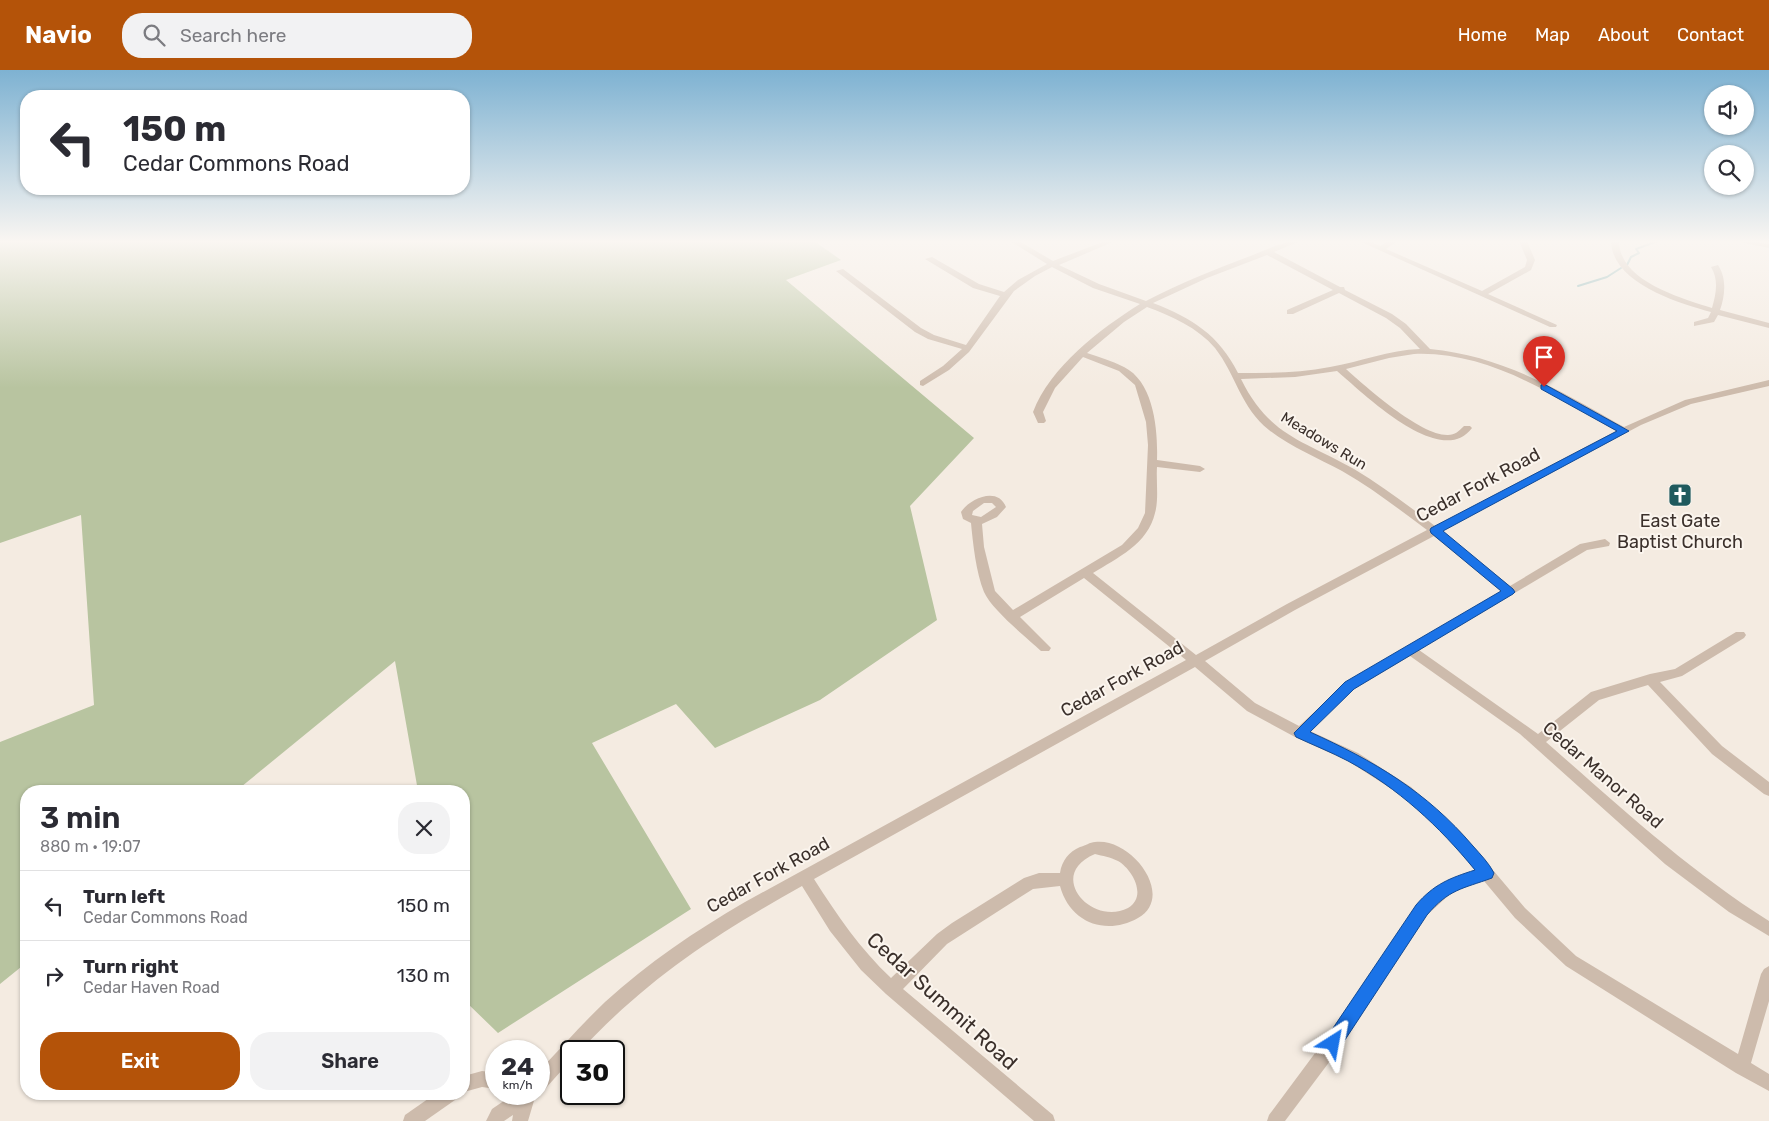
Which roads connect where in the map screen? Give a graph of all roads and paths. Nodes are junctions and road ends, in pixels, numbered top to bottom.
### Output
1 (865, 290) edge
2 (989, 290) edge
3 (1011, 290) edge
4 (1108, 290) edge
5 (1175, 290) edge
6 (1341, 290) joint
7 (1473, 290) edge
8 (1489, 290) edge
9 (1661, 290) edge
10 (1719, 290) edge
11 (1482, 294) junction
12 (1006, 295) junction
13 (1145, 304) junction
14 (1715, 310) junction
15 (1290, 312) dead end
16 (1696, 324) dead end
17 (1553, 325) dead end
18 (1769, 326) edge
19 (967, 348) junction
20 (1428, 352) junction
21 (1081, 353) junction
22 (1340, 368) junction
23 (1235, 376) junction
24 (923, 383) dead end
25 (1769, 383) edge
26 (1041, 421) dead end
27 (1466, 428) dead end
28 (1624, 431) junction
29 (1153, 463) junction
30 (1200, 469) dead end
31 (976, 521) dead end
32 (1435, 530) junction
33 (1605, 543) dead end
34 (1086, 573) junction
35 (1509, 592) junction
36 (1011, 617) junction
37 (1740, 635) dead end
38 (1045, 648) dead end
39 (1410, 650) junction
40 (1196, 661) junction
41 (1650, 679) junction
42 (1300, 733) junction
43 (1537, 742) junction
44 (1769, 790) edge
45 (1487, 873) junction
46 (805, 877) junction
47 (1066, 878) junction
48 (1769, 929) edge
49 (1769, 974) edge
50 (892, 989) junction
51 (1742, 1067) junction
52 (550, 1071) edge
53 (485, 1079) edge
54 (470, 1082) edge
55 (1769, 1083) edge
56 (440, 1100) edge
57 (511, 1105) edge
58 (524, 1105) edge
59 (411, 1121) edge
60 (494, 1121) edge
61 (520, 1121) edge
62 (1047, 1121) edge
63 (1275, 1121) edge

1 - 19 street
2 - 12 street
3 - 12 street
4 - 13 street, Meadows Run
5 - 13 street
6 - 15 street
6 - 20 street
7 - 11 street
8 - 11 street
9 - 14 street
10 - 14 street
11 - 17 street
12 - 19 street
13 - 21 street
13 - 23 street, Meadows Run
14 - 16 street
14 - 18 street
19 - 24 street
20 - 22 street
20 - 28 street
21 - 26 street
21 - 29 street
22 - 23 street
22 - 27 street
23 - 32 street, Meadows Run
25 - 28 street, Cedar Fork Road
28 - 32 street, Cedar Fork Road
29 - 30 street
29 - 34 street
31 - 36 street
32 - 35 street, Meadows Run
32 - 40 street, Cedar Fork Road
33 - 35 street
34 - 36 street
34 - 40 street
35 - 39 street
36 - 38 street
37 - 41 street
39 - 42 street
39 - 43 street, Cedar Manor Road
40 - 42 street
40 - 46 street, Cedar Fork Road
41 - 43 street
41 - 44 street
42 - 45 street
43 - 48 street, Cedar Manor Road
45 - 51 street
45 - 63 street
46 - 50 street, Cedar Summit Road
46 - 52 street, Cedar Fork Road
47 - 47 street
47 - 50 street
49 - 51 street
50 - 62 street, Cedar Summit Road
51 - 55 street
53 - 54 street
56 - 59 street
57 - 60 street
58 - 61 street

